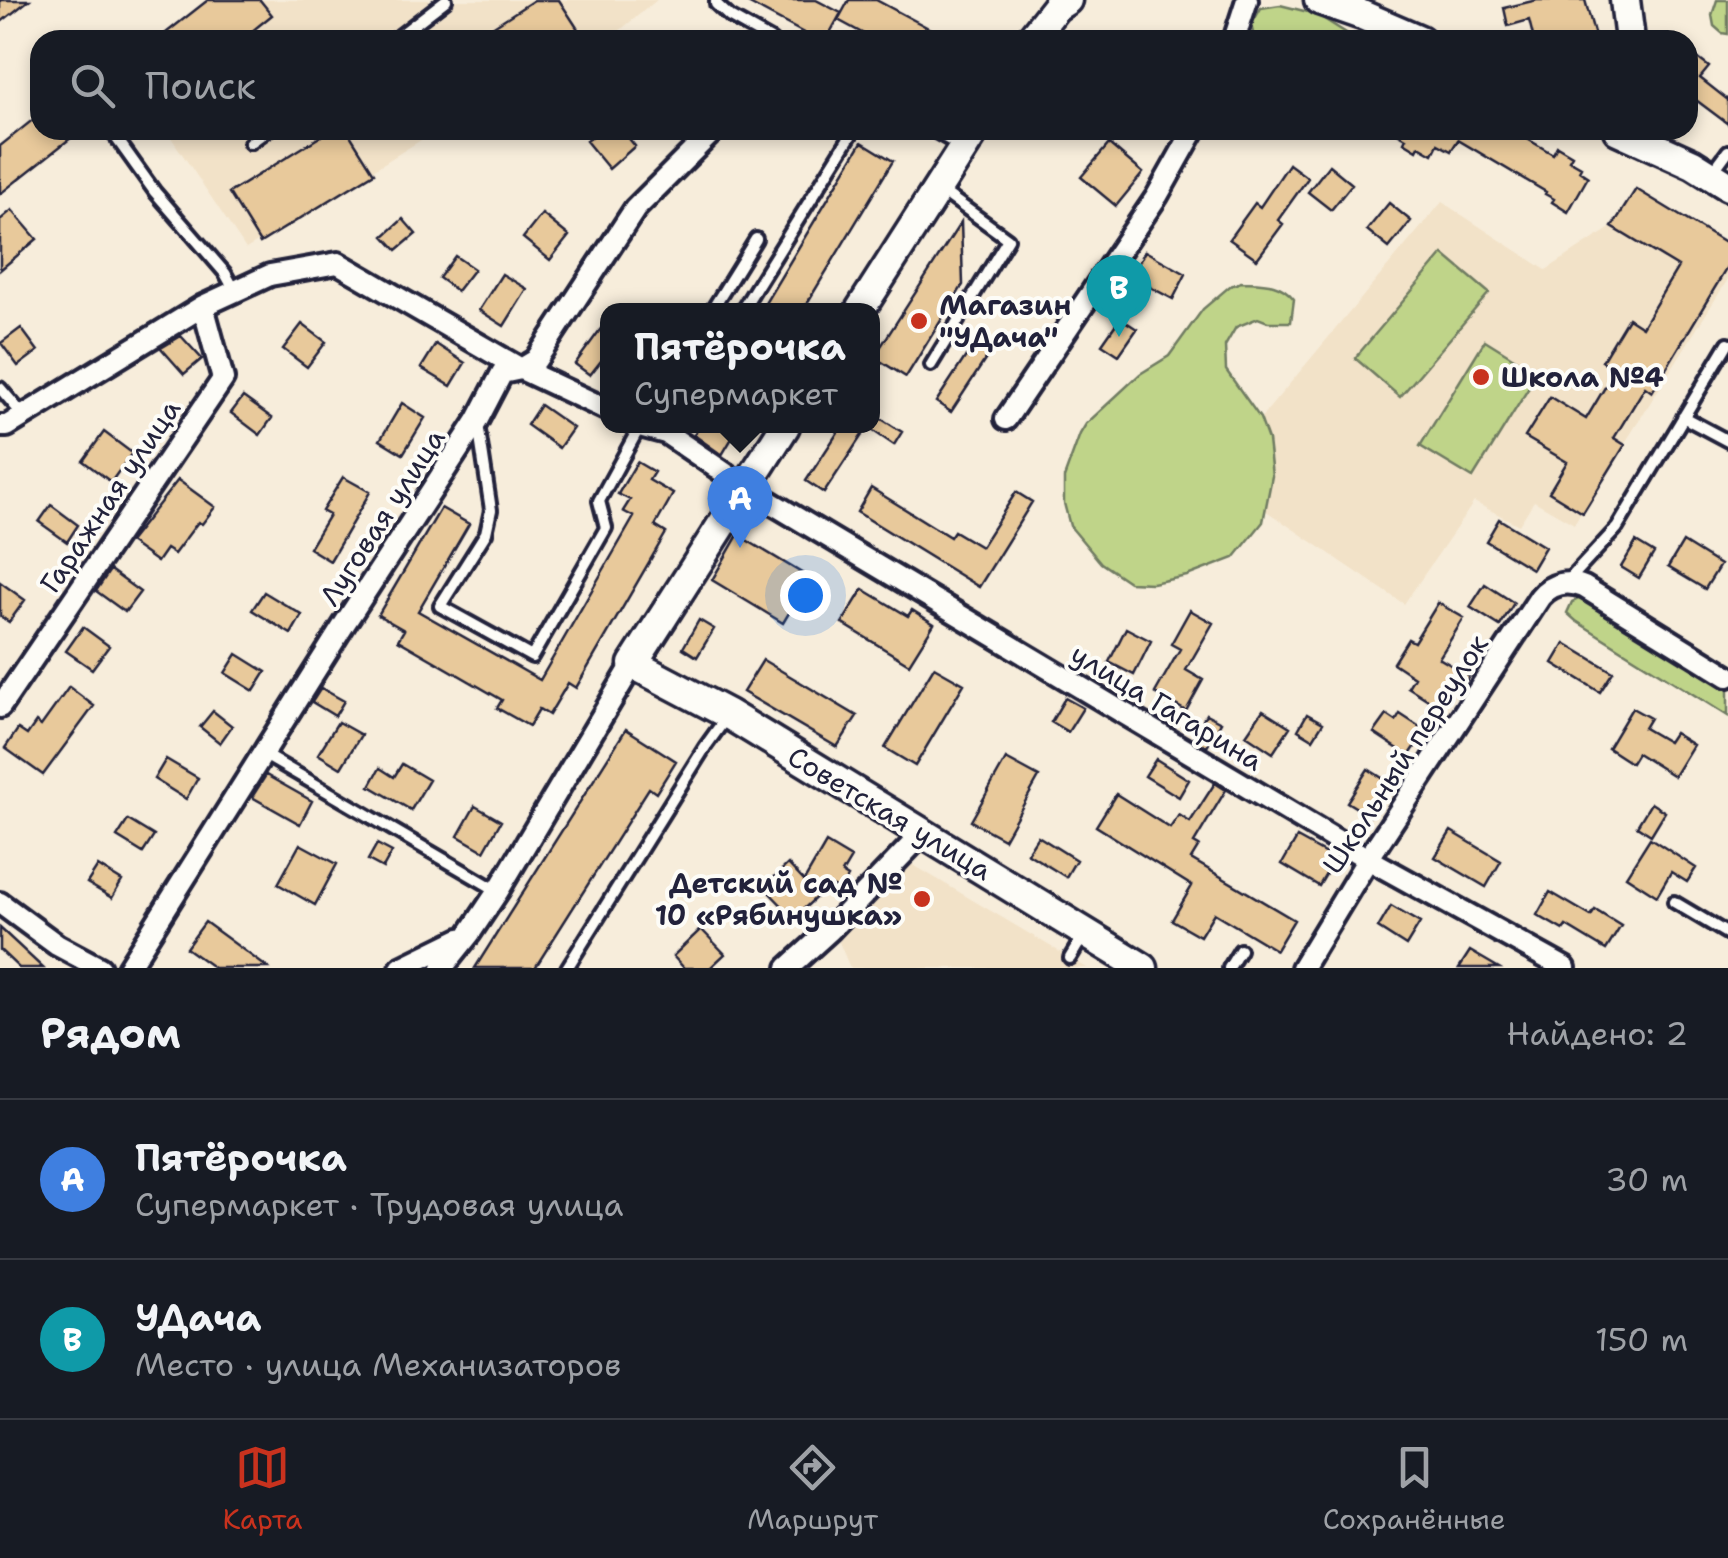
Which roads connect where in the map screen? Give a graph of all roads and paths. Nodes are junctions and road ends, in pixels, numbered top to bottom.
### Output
1 (446, 0) edge
2 (716, 0) edge
3 (1068, 0) edge
4 (1247, 0) edge
5 (1319, 0) edge
6 (1625, 0) edge
7 (407, 30) edge
8 (754, 30) edge
9 (1038, 30) edge
10 (1237, 30) edge
11 (1397, 30) edge
12 (1629, 30) edge
13 (119, 140) edge
14 (254, 140) edge
15 (704, 140) edge
16 (848, 140) edge
17 (969, 140) edge
18 (1188, 140) edge
19 (1638, 140) edge
20 (1676, 140) edge
21 (250, 143) dead end
22 (1728, 151) edge
23 (1710, 175) edge
24 (939, 189) junction
25 (756, 240) dead end
26 (235, 291) junction
27 (716, 303) edge
28 (746, 303) edge
29 (865, 303) edge
30 (203, 306) junction
31 (1728, 343) edge
32 (931, 365) dead end
33 (521, 369) junction
34 (0, 388) edge
35 (600, 406) edge
36 (24, 416) junction
37 (1683, 417) junction
38 (1006, 419) dead end
39 (477, 421) junction
40 (0, 426) edge
41 (636, 433) edge
42 (673, 433) edge
43 (780, 433) edge
44 (1728, 441) edge
45 (744, 487) junction
46 (1566, 582) junction
47 (633, 664) junction
48 (1728, 676) edge
49 (0, 708) edge
50 (728, 714) junction
51 (263, 754) junction
52 (923, 833) junction
53 (1368, 859) junction
54 (498, 890) junction
55 (1674, 902) dead end
56 (0, 903) edge
57 (1085, 932) junction
58 (470, 934) junction
59 (1728, 934) edge
60 (1240, 950) dead end
61 (1070, 958) dead end
62 (100, 968) edge
63 (128, 968) edge
64 (401, 968) edge
65 (442, 968) edge
66 (568, 968) edge
67 (788, 968) edge
68 (1143, 968) edge
69 (1229, 968) edge
70 (1302, 968) edge
71 (1565, 968) edge

1 - 7 lane
2 - 8 lane
3 - 9 street
4 - 10 street
5 - 11 street
6 - 12 street
13 - 26 lane
14 - 21 lane
15 - 33 street, Луговая улица
16 - 28 lane
17 - 24 street
18 - 38 street
19 - 23 street
20 - 23 street
22 - 23 lane
24 - 29 street
24 - 32 lane
25 - 27 lane
26 - 30 street
26 - 33 street
30 - 36 street
30 - 49 street, Гаражная улица
31 - 37 lane
33 - 35 street
33 - 39 street, Луговая улица
34 - 36 lane
36 - 40 street
37 - 44 lane
37 - 46 lane
39 - 41 lane
39 - 51 street, Луговая улица
42 - 45 street, улица Гагарина
43 - 45 street
45 - 47 street
45 - 53 street, улица Гагарина
46 - 48 street
46 - 53 street, Школьный переулок
47 - 50 street, Советская улица
47 - 54 street
50 - 52 street, Советская улица
50 - 66 lane
51 - 54 lane
51 - 63 street, Луговая улица
52 - 57 street, Советская улица
52 - 67 street
53 - 70 street, Школьный переулок
53 - 71 street, улица Гагарина
54 - 58 street
55 - 59 lane
56 - 62 street
57 - 61 lane
57 - 68 street, Советская улица
58 - 64 street
58 - 65 street
60 - 69 lane

